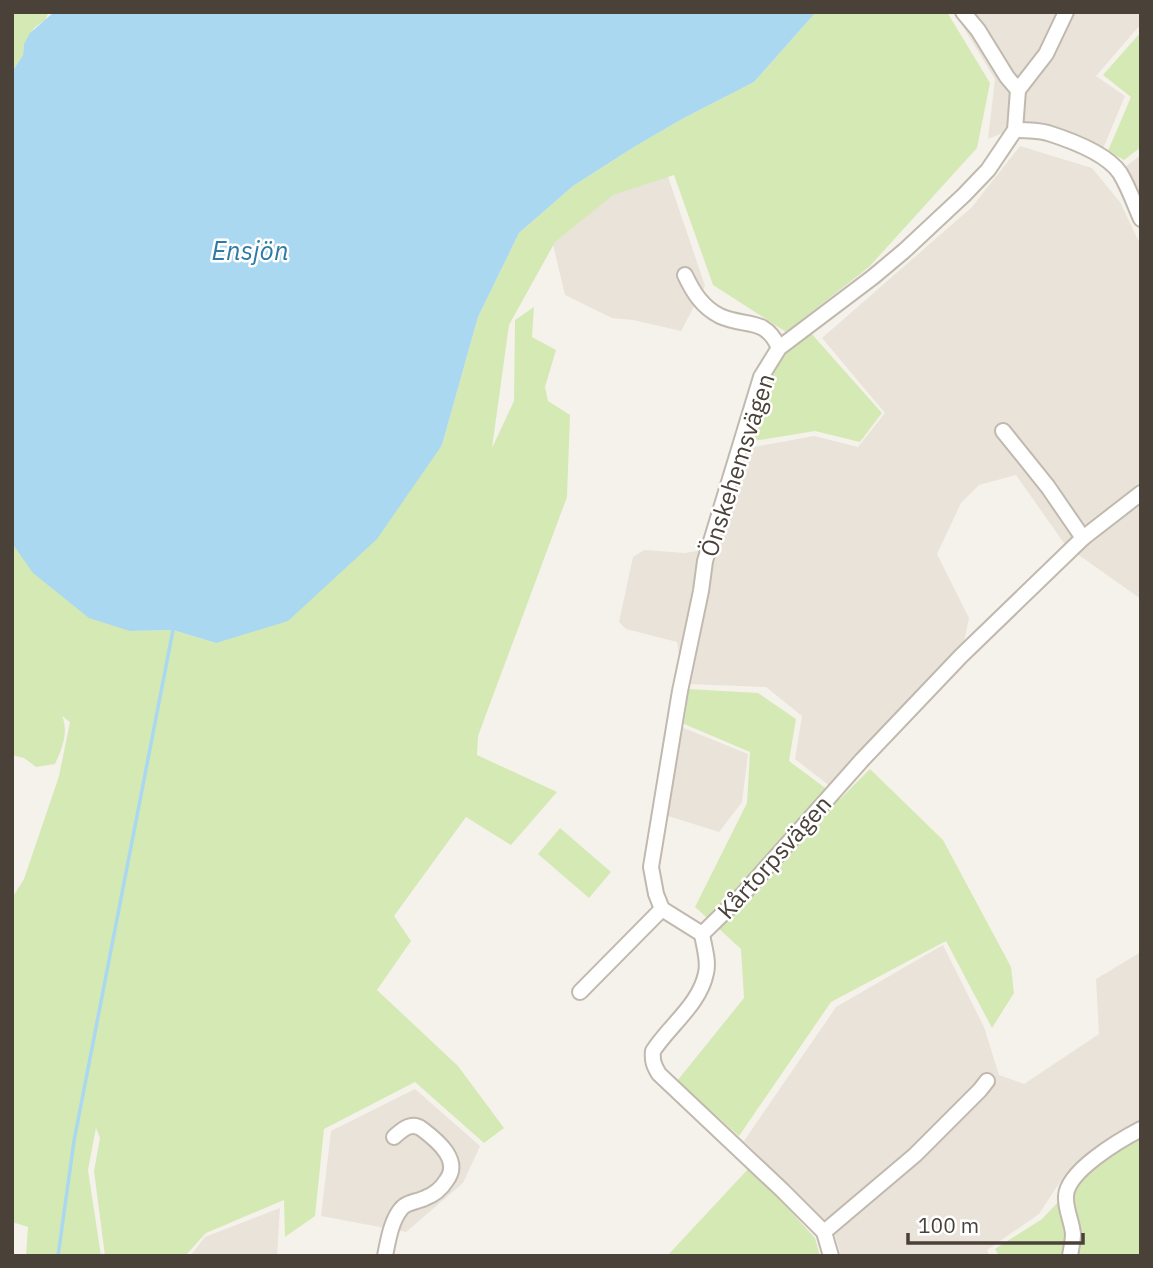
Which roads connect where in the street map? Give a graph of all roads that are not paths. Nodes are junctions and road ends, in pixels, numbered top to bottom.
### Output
1 (963, 12) edge
2 (1066, 12) edge
3 (1018, 90) junction
4 (1015, 130) junction
5 (1141, 219) edge
6 (685, 275) dead end
7 (779, 348) junction
8 (1003, 431) dead end
9 (1141, 493) edge
10 (1083, 537) junction
11 (662, 909) junction
12 (702, 934) junction
13 (580, 992) dead end
14 (987, 1081) dead end
15 (1141, 1129) edge
16 (394, 1137) dead end
17 (824, 1232) junction
18 (385, 1256) edge
19 (831, 1256) edge
20 (1070, 1256) edge

1 - 3 street
2 - 3 street
3 - 4 street, Önskehemsvägen
4 - 5 street
4 - 7 street, Önskehemsvägen
6 - 7 street
7 - 11 street, Önskehemsvägen
8 - 10 street
9 - 10 street, Kårtorpsvägen
10 - 12 street, Kårtorpsvägen
11 - 12 street
11 - 13 street
12 - 17 street, Kårtorpsvägen
14 - 17 street
15 - 20 street
16 - 18 street
17 - 19 street, Kårtorpsvägen

